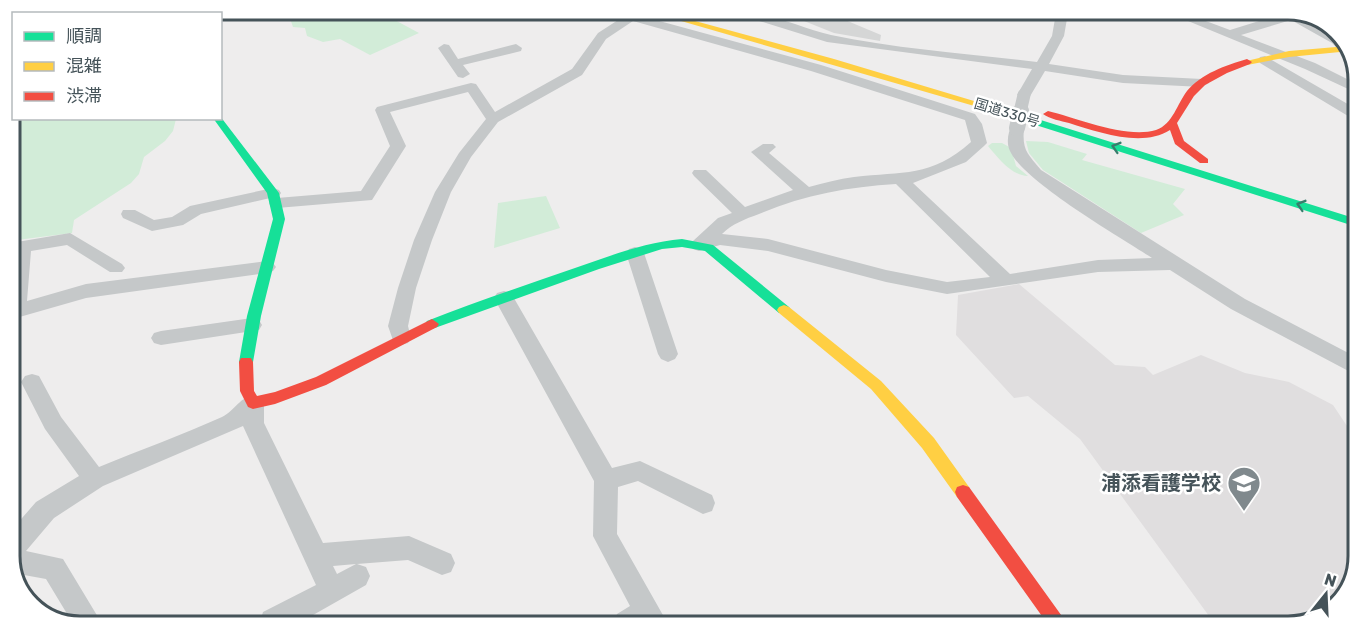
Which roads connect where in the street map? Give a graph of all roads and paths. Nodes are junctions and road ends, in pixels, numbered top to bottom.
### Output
1 (627, 20) edge
2 (656, 20) edge
3 (684, 20) edge
4 (727, 20) edge
5 (771, 20) edge
6 (1062, 20) edge
7 (1193, 20) edge
8 (1254, 20) edge
9 (1276, 20) edge
10 (1306, 22) edge
11 (1263, 24) junction
12 (1230, 34) junction
13 (1331, 37) edge
14 (444, 48) dead end
15 (516, 48) dead end
16 (1340, 50) edge
17 (1280, 55) junction
18 (1262, 58) junction
19 (457, 63) junction
20 (1040, 66) junction
21 (1202, 83) junction
22 (1348, 85) edge
23 (471, 87) junction
24 (1348, 110) edge
25 (1048, 114) junction
26 (493, 119) junction
27 (219, 120) edge
28 (1173, 124) junction
29 (768, 147) dead end
30 (1204, 161) junction
31 (700, 173) dead end
32 (900, 179) junction
33 (805, 192) junction
34 (275, 198) junction
35 (1348, 206) edge
36 (129, 214) dead end
37 (743, 214) junction
38 (1348, 220) edge
39 (699, 245) junction
40 (635, 253) junction
41 (20, 264) edge
42 (1173, 264) junction
43 (267, 267) junction
44 (116, 268) dead end
45 (1005, 280) junction
46 (504, 298) junction
47 (20, 310) edge
48 (252, 325) junction
49 (161, 338) dead end
50 (401, 338) junction
51 (669, 354) dead end
52 (1348, 363) edge
53 (32, 382) dead end
54 (254, 403) junction
55 (95, 479) junction
56 (606, 480) junction
57 (703, 502) dead end
58 (20, 539) edge
59 (316, 555) junction
60 (20, 562) edge
61 (442, 563) dead end
62 (357, 576) dead end
63 (332, 591) junction
64 (84, 616) edge
65 (284, 616) edge
66 (641, 616) edge
67 (1053, 616) edge

1 - 26 street
2 - 32 street
38 -> 3 main road, 国道330号
4 - 25 main road, 国道330号
5 - 20 street
6 - 20 street
7 - 12 street
8 - 11 street
9 - 11 street
10 - 13 street
11 - 12 street
12 - 17 street
14 - 19 street
15 - 19 street
16 - 17 main road
17 - 18 main road
17 - 22 street
18 - 21 main road
18 - 24 street
19 - 23 street
20 - 21 street
20 - 42 street, bridge
21 - 28 main road
23 - 26 street
23 - 34 street
25 - 28 main road
25 - 30 main road, 国道330号
26 - 50 street
27 - 34 main road
28 - 30 main road
29 - 33 street
30 - 35 main road, 国道330号
31 - 37 street
32 - 33 street
32 - 45 street
33 - 37 street
34 - 36 street
34 - 43 main road
37 - 39 street
39 - 40 main road
39 - 45 street
39 - 67 main road
40 - 46 main road
40 - 51 street
41 - 44 street
42 - 45 street
42 - 52 street
43 - 47 street
43 - 48 main road
46 - 50 main road
46 - 56 street
48 - 49 street
48 - 54 main road
50 - 54 main road
53 - 55 street
54 - 55 street
54 - 59 street
55 - 58 street
56 - 57 street
56 - 66 street
59 - 61 street
59 - 63 street
60 - 64 street
62 - 63 street
63 - 65 street

